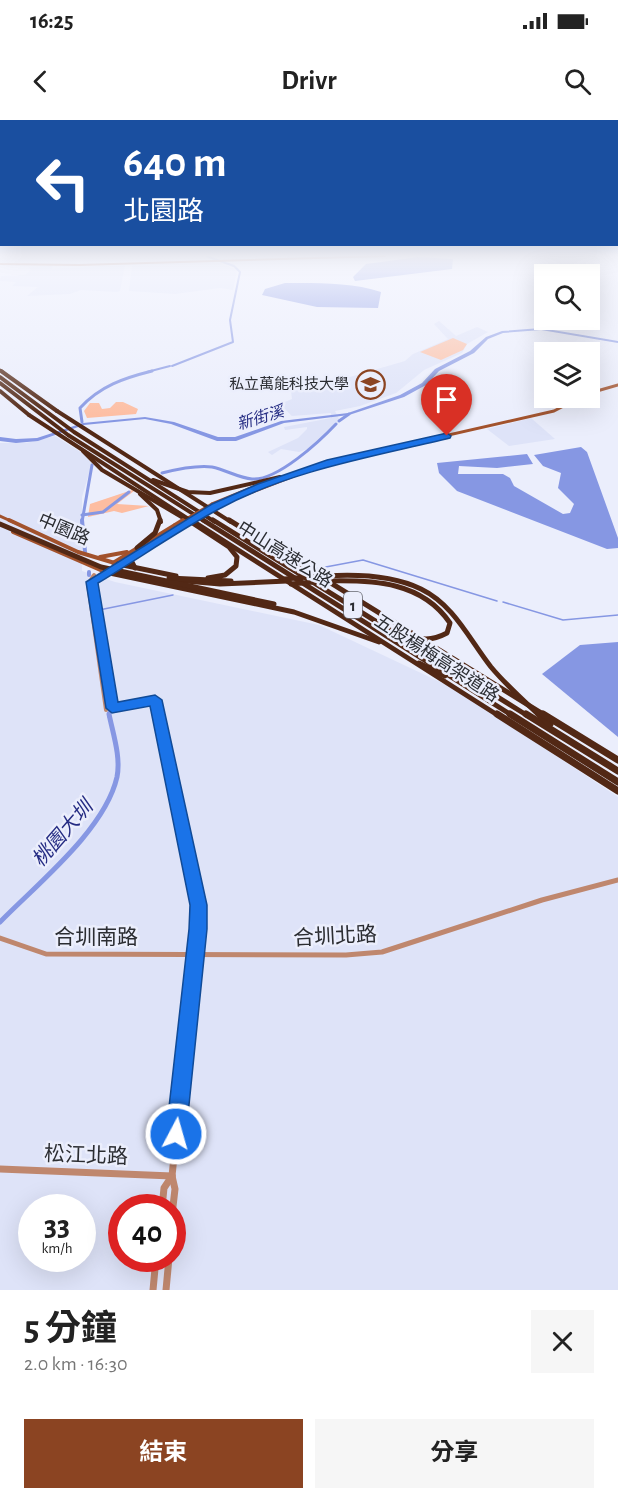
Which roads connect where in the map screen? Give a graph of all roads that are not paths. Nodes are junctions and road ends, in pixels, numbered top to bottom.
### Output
1 (0, 370) edge
2 (0, 377) edge
3 (0, 383) edge
4 (618, 383) edge
5 (600, 388) edge
6 (0, 391) edge
7 (554, 408) edge
8 (558, 408) edge
9 (71, 434) junction
10 (141, 476) junction
11 (280, 477) junction
12 (128, 484) junction
13 (214, 505) junction
14 (0, 522) edge
15 (177, 526) junction
16 (146, 544) junction
17 (137, 550) junction
18 (96, 557) junction
19 (110, 568) junction
20 (144, 571) junction
21 (167, 575) junction
22 (327, 578) junction
23 (286, 582) junction
24 (162, 584) junction
25 (200, 584) junction
26 (364, 612) junction
27 (379, 642) junction
28 (483, 696) junction
29 (106, 710) dead end
30 (564, 737) junction
31 (618, 760) edge
32 (618, 771) edge
33 (618, 782) edge
34 (618, 791) edge
35 (618, 880) edge
36 (0, 938) edge
37 (195, 953) junction
38 (0, 1169) edge
39 (172, 1176) junction
40 (163, 1194) edge
41 (174, 1194) edge
42 (155, 1272) edge
43 (168, 1272) edge
44 (153, 1290) edge
45 (166, 1290) edge

1 - 31 highway, 五股楊梅高架道路 / 1, bridge
2 - 9 highway, 中山高速公路 / 1
3 - 9 highway, 中山高速公路 / 1
4 - 5 main road
6 - 34 highway, 五股楊梅高架道路 / 1, bridge
7 - 11 main road
8 - 13 main road
9 - 10 highway, 中山高速公路 / 1
9 - 12 highway
9 - 28 highway, 中山高速公路 / 1
10 - 11 highway
10 - 26 highway, 中山高速公路 / 1
11 - 13 main road
12 - 17 highway
12 - 21 highway
13 - 15 main road, bridge
14 - 18 main road, 中園路
14 - 19 main road, 中園路
14 - 23 highway, bridge
14 - 27 highway, bridge
15 - 16 main road
15 - 17 main road
16 - 17 main road
16 - 19 main road
17 - 18 main road
17 - 19 main road
17 - 20 highway
18 - 19 main road, 中園路
19 - 20 highway
19 - 24 highway
19 - 25 highway
19 - 29 street
19 - 37 street
20 - 21 highway
21 - 25 highway
22 - 23 highway, bridge
22 - 23 highway, bridge
22 - 26 highway
22 - 30 highway
23 - 24 highway
23 - 25 highway
24 - 27 highway
26 - 30 highway, 中山高速公路 / 1
27 - 28 highway
28 - 33 highway, 中山高速公路 / 1
30 - 32 highway, 中山高速公路 / 1
35 - 37 street, 合圳北路
36 - 37 street, 合圳南路
37 - 39 street
38 - 39 street, 松江北路
39 - 40 street
39 - 41 street
42 - 44 street
43 - 45 street

